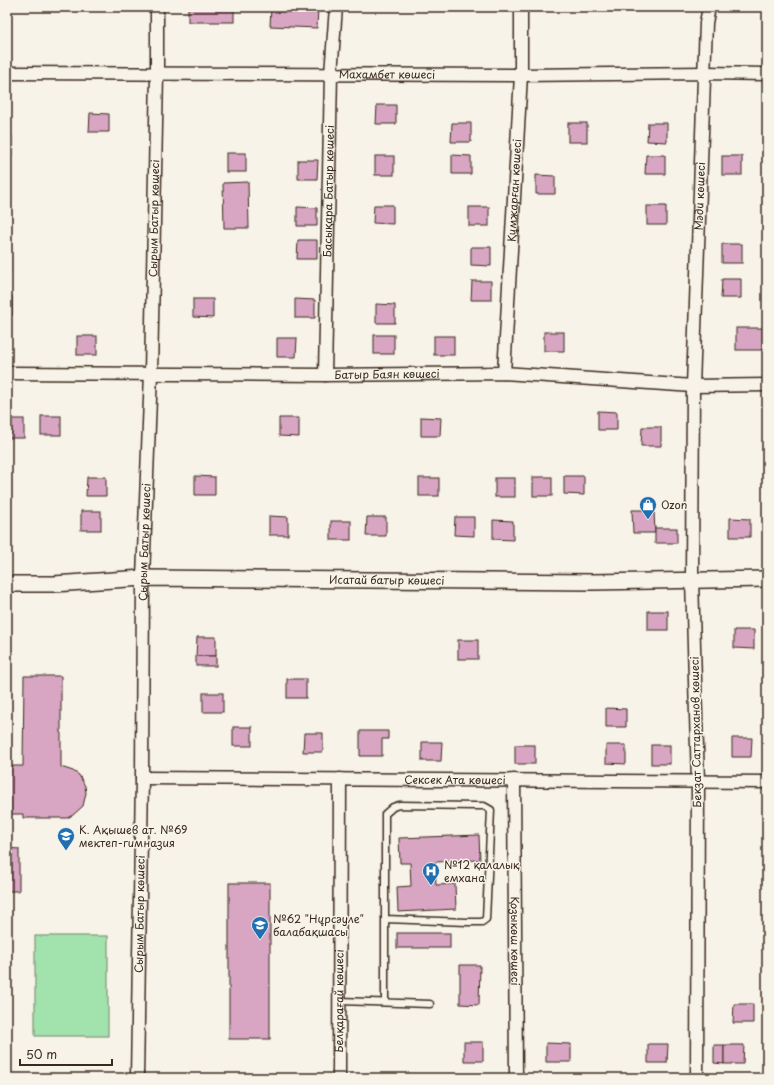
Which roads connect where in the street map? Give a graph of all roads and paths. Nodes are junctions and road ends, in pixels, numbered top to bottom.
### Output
1 (157, 7) edge
2 (336, 7) edge
3 (521, 7) edge
4 (709, 7) edge
5 (7, 73) edge
6 (705, 73) junction
7 (157, 74) junction
8 (331, 74) junction
9 (767, 74) edge
10 (521, 75) junction
11 (7, 373) edge
12 (151, 373) junction
13 (504, 373) junction
14 (326, 376) junction
15 (767, 385) edge
16 (693, 386) junction
17 (143, 578) junction
18 (767, 579) edge
19 (692, 580) junction
20 (7, 584) edge
21 (142, 778) junction
22 (340, 779) junction
23 (514, 780) junction
24 (698, 782) junction
25 (767, 782) edge
26 (385, 919) junction
27 (340, 1001) junction
28 (384, 1002) junction
29 (430, 1004) dead end
30 (137, 1078) edge
31 (339, 1078) edge
32 (516, 1078) edge
33 (697, 1078) edge

1 - 7 street, Сырым Батыр көшесі
2 - 8 street, Басықара Батыр көшесі
3 - 10 street, Құмжарған көшесі
4 - 6 street, Мәди көшесі
5 - 7 street, Махамбет көшесі
6 - 9 street, Махамбет көшесі
6 - 10 street, Махамбет көшесі
6 - 16 street, Мәди көшесі
7 - 8 street, Махамбет көшесі
7 - 12 street, Сырым Батыр көшесі
8 - 10 street, Махамбет көшесі
8 - 14 street, Басықара Батыр көшесі
10 - 13 street, Құмжарған көшесі
11 - 12 street, Батыр Баян көшесі
12 - 14 street, Батыр Баян көшесі
12 - 17 street, Сырым Батыр көшесі
13 - 14 street, Батыр Баян көшесі
13 - 16 street, Батыр Баян көшесі
15 - 16 street, Батыр Баян көшесі
16 - 19 street, Бекзат Саттарханов көшесі
17 - 19 street, Исатай батыр көшесі
17 - 20 street, Исатай батыр көшесі
17 - 21 street, Сырым Батыр көшесі
18 - 19 street, Исатай батыр көшесі
19 - 24 street, Бекзат Саттарханов көшесі
21 - 22 street, Сексек Ата көшесі
21 - 30 street, Сырым Батыр көшесі
22 - 23 street, Сексек Ата көшесі
22 - 27 street, Белқарағай көшесі
23 - 24 street, Сексек Ата көшесі
23 - 32 street, Қозыкөш көшесі
24 - 25 street, Сексек Ата көшесі
24 - 33 street, Бекзат Саттарханов көшесі
26 - 26 lane
26 - 28 lane
27 - 28 lane
27 - 31 street, Белқарағай көшесі
28 - 29 lane

